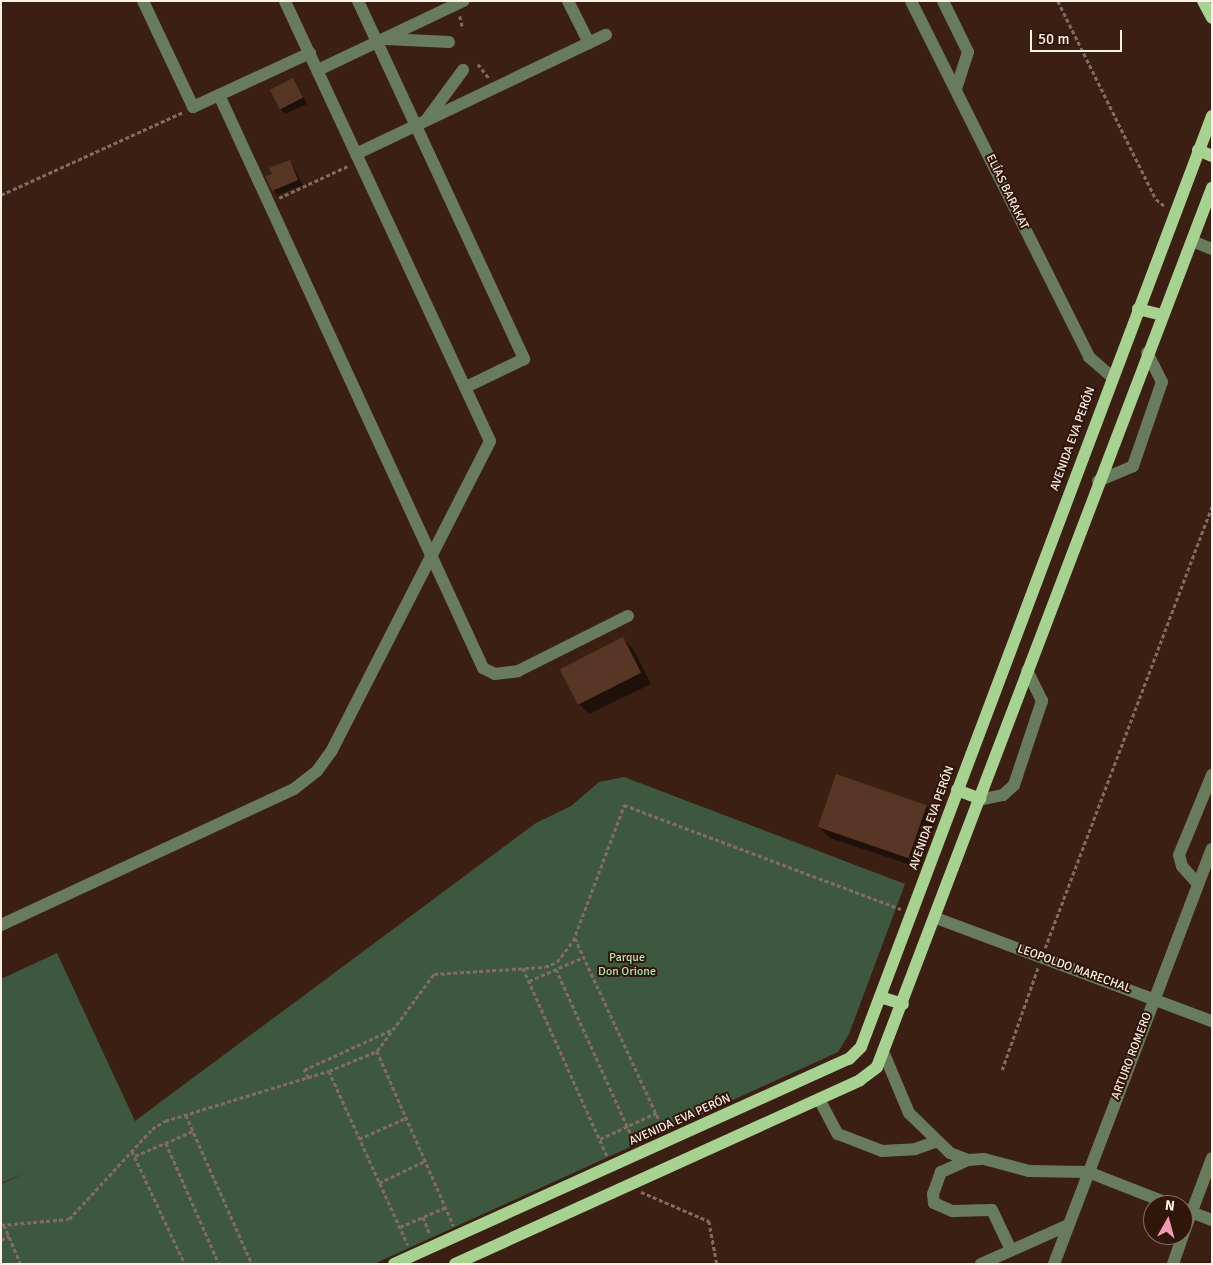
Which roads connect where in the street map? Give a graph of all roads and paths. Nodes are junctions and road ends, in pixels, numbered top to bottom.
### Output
1 (144, 1) edge
2 (285, 1) edge
3 (358, 1) edge
4 (568, 1) edge
5 (911, 1) edge
6 (943, 1) edge
7 (1058, 1) edge
8 (1203, 1) edge
9 (462, 2) edge
10 (1212, 18) edge
11 (606, 36) dead end
12 (381, 41) junction
13 (449, 42) dead end
14 (589, 44) junction
15 (310, 53) junction
16 (478, 64) dead end
17 (318, 70) junction
18 (463, 70) dead end
19 (500, 86) junction
20 (956, 89) junction
21 (219, 95) junction
22 (193, 107) junction
23 (1212, 116) edge
24 (421, 123) junction
25 (1198, 150) junction
26 (1212, 156) edge
27 (358, 157) junction
28 (1212, 188) edge
29 (1, 195) edge
30 (268, 203) junction
31 (1175, 210) junction
32 (1192, 241) junction
33 (1212, 248) edge
34 (1138, 309) junction
35 (1162, 315) junction
36 (1147, 353) junction
37 (1111, 376) junction
38 (466, 386) junction
39 (1098, 481) junction
40 (1212, 507) edge
41 (1052, 535) junction
42 (1075, 542) junction
43 (430, 560) junction
44 (628, 616) dead end
45 (1027, 670) junction
46 (1212, 775) edge
47 (957, 790) junction
48 (979, 799) junction
49 (1212, 849) edge
50 (1198, 884) junction
51 (911, 913) junction
52 (936, 918) junction
53 (1, 925) edge
54 (575, 937) junction
55 (584, 957) junction
56 (1041, 957) junction
57 (523, 968) junction
58 (556, 969) junction
59 (529, 981) junction
60 (880, 997) junction
61 (1154, 999) junction
62 (903, 1004) junction
63 (1212, 1021) edge
64 (392, 1030) junction
65 (377, 1051) junction
66 (885, 1056) junction
67 (1002, 1070) dead end
68 (329, 1071) junction
69 (308, 1078) junction
70 (819, 1099) junction
71 (656, 1113) junction
72 (186, 1115) junction
73 (406, 1118) junction
74 (628, 1126) junction
75 (194, 1131) junction
76 (359, 1139) junction
77 (600, 1139) junction
78 (668, 1141) junction
79 (935, 1142) junction
80 (166, 1143) junction
81 (132, 1151) junction
82 (640, 1153) junction
83 (135, 1156) junction
84 (1212, 1158) edge
85 (968, 1160) junction
86 (426, 1161) junction
87 (612, 1166) junction
88 (1088, 1172) junction
89 (379, 1183) junction
90 (626, 1186) junction
91 (1147, 1195) edge
92 (1193, 1198) edge
93 (446, 1208) junction
94 (1193, 1213) edge
95 (423, 1218) junction
96 (1212, 1220) edge
97 (2, 1225) edge
98 (1068, 1226) junction
99 (400, 1228) junction
100 (458, 1235) junction
101 (9, 1236) junction
102 (1, 1240) edge
103 (435, 1245) junction
104 (1180, 1245) edge
105 (1011, 1250) junction
106 (413, 1255) junction
107 (21, 1264) edge
108 (185, 1264) edge
109 (219, 1264) edge
110 (252, 1264) edge
111 (394, 1264) edge
112 (455, 1264) edge
113 (717, 1264) edge
114 (981, 1264) edge
115 (1054, 1264) edge
116 (1173, 1264) edge

1 - 22 street
2 - 15 street
3 - 12 street
4 - 14 street
5 - 20 street, ELÍAS BARAKAT
6 - 20 street
7 - 31 path
8 - 10 main road
9 - 12 street
11 - 14 street
12 - 13 street
12 - 17 street
12 - 24 street
14 - 19 street
15 - 17 street
15 - 21 street
16 - 19 path
17 - 27 street
18 - 24 street
19 - 24 street
20 - 37 street, ELÍAS BARAKAT
21 - 22 street
21 - 30 street
22 - 29 path
23 - 25 main road, AVENIDA EVA PERÓN
24 - 27 street
24 - 38 street
25 - 26 main road
25 - 31 main road, AVENIDA EVA PERÓN
27 - 30 path
27 - 38 street
28 - 32 main road
30 - 43 street
31 - 34 main road, AVENIDA EVA PERÓN
32 - 33 street
32 - 35 main road
34 - 35 main road
34 - 37 main road, AVENIDA EVA PERÓN
35 - 36 main road
36 - 39 main road
36 - 39 street
37 - 41 main road, AVENIDA EVA PERÓN
38 - 43 street
39 - 42 main road
40 - 56 path
41 - 42 main road
41 - 47 main road, AVENIDA EVA PERÓN
42 - 45 main road
43 - 44 street
43 - 53 street
45 - 48 main road
45 - 48 street
46 - 50 street
47 - 48 main road
47 - 51 main road, AVENIDA EVA PERÓN
48 - 52 main road
49 - 50 street, ARTURO ROMERO
50 - 61 street, ARTURO ROMERO
51 - 54 path
51 - 60 main road, AVENIDA EVA PERÓN
52 - 56 street, LEOPOLDO MARECHAL
52 - 62 main road
54 - 55 path
54 - 57 path
55 - 58 path
55 - 71 path
56 - 61 street, LEOPOLDO MARECHAL
56 - 67 path
57 - 59 path
57 - 64 path
58 - 59 path
58 - 74 path
59 - 77 path
60 - 62 main road
60 - 78 main road, AVENIDA EVA PERÓN
61 - 63 street, LEOPOLDO MARECHAL
61 - 88 street, ARTURO ROMERO
62 - 66 main road
64 - 65 path
64 - 69 path
65 - 68 path
65 - 73 path
66 - 70 main road
66 - 79 street
68 - 69 path
68 - 76 path
69 - 72 path
70 - 79 street
70 - 90 main road
71 - 74 path
71 - 78 path
72 - 75 path
72 - 81 path
73 - 76 path
73 - 86 path
74 - 77 path
74 - 82 path
75 - 80 path
75 - 110 path
76 - 89 path
77 - 87 path
78 - 82 main road, AVENIDA EVA PERÓN
79 - 85 street
80 - 83 path
80 - 109 path
81 - 83 path
81 - 97 path
82 - 87 main road, AVENIDA EVA PERÓN
83 - 108 path
84 - 92 street
85 - 88 street
85 - 105 street
86 - 89 path
86 - 93 path
87 - 100 main road, AVENIDA EVA PERÓN
88 - 91 street
88 - 98 street, ARTURO ROMERO
89 - 99 path
90 - 112 main road
90 - 113 path
93 - 95 path
93 - 100 path
94 - 96 street
95 - 99 path
95 - 103 path
97 - 101 path
98 - 105 street
98 - 115 street, ARTURO ROMERO
99 - 106 path
100 - 103 main road, AVENIDA EVA PERÓN
101 - 102 path
101 - 107 path
103 - 106 main road, AVENIDA EVA PERÓN
104 - 116 street
105 - 114 street
106 - 111 main road, AVENIDA EVA PERÓN

